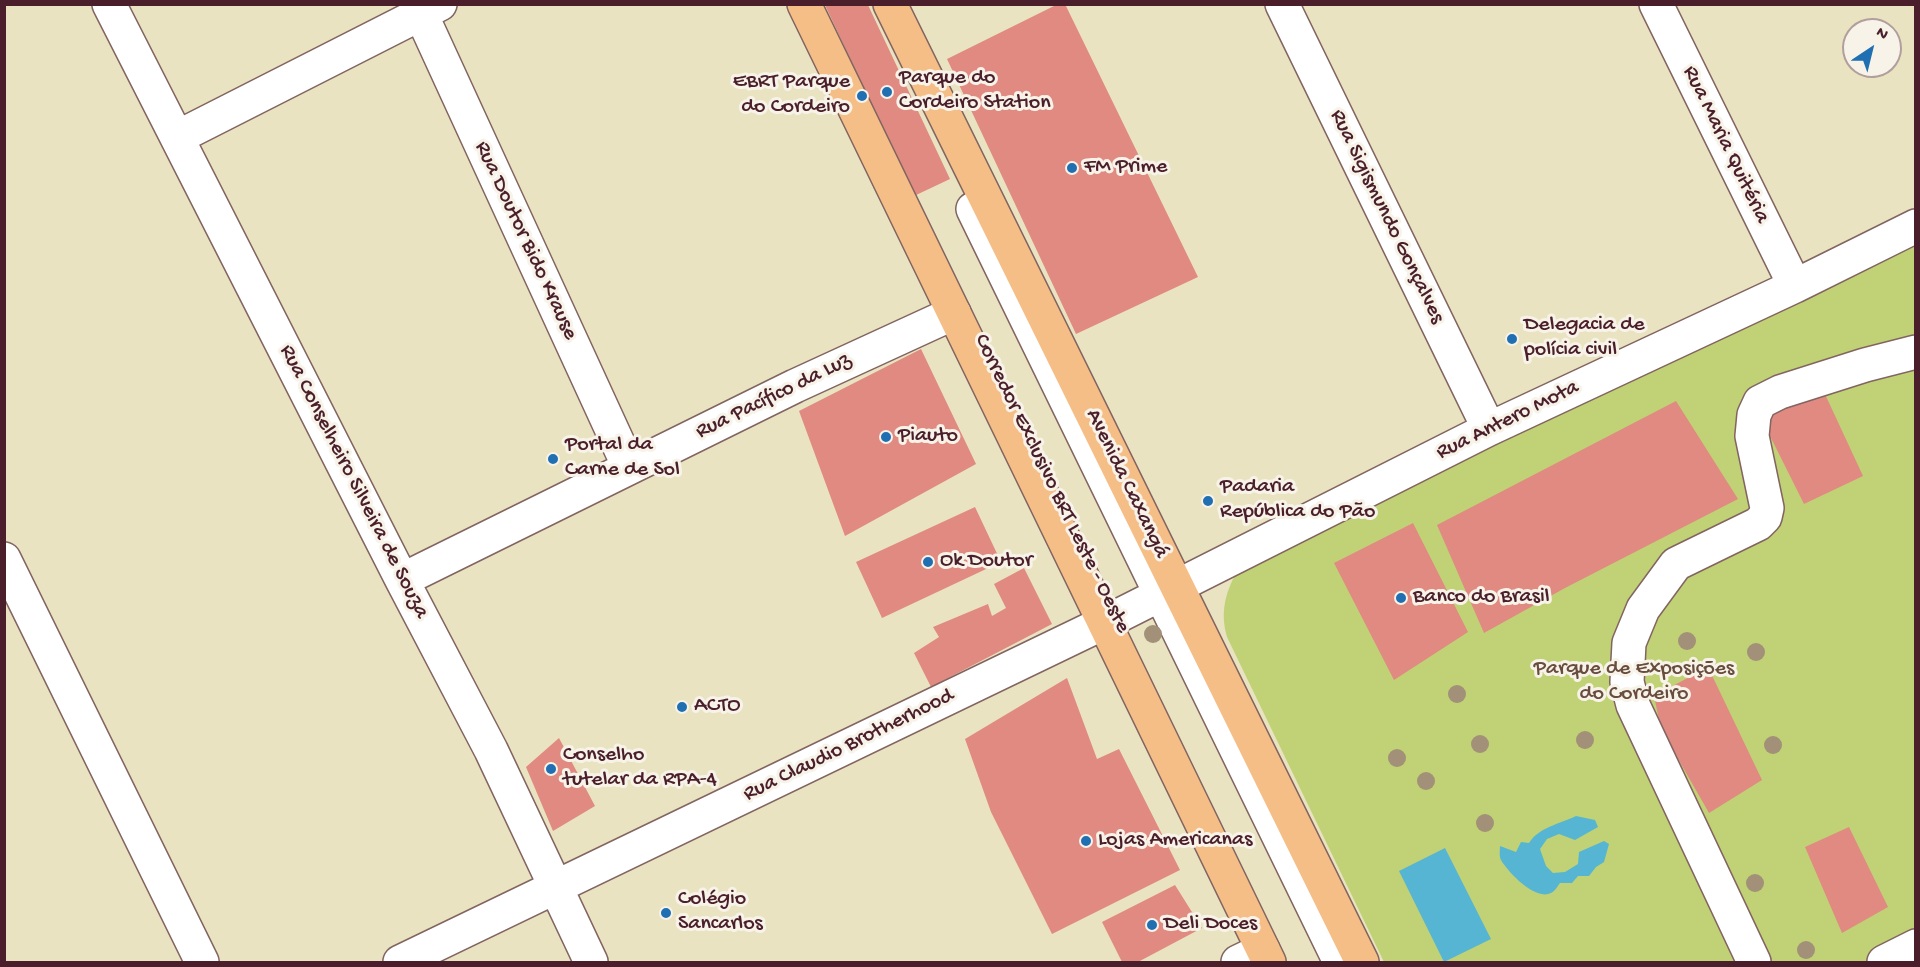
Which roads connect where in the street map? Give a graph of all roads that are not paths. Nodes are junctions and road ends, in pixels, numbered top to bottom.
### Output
1 (109, 4) edge
2 (804, 4) edge
3 (818, 4) edge
4 (873, 4) edge
5 (890, 4) edge
6 (1282, 4) edge
7 (1656, 4) edge
8 (430, 9) edge
9 (178, 137) junction
10 (1916, 226) edge
11 (1795, 286) junction
12 (954, 313) junction
13 (1916, 352) edge
14 (1489, 429) junction
15 (629, 467) junction
16 (4, 559) edge
17 (402, 580) junction
18 (1168, 590) junction
19 (1110, 620) junction
20 (556, 888) junction
21 (1916, 946) edge
22 (1264, 959) edge
23 (202, 963) edge
24 (400, 963) edge
25 (591, 963) edge
26 (1340, 963) edge
27 (1362, 963) edge
28 (1754, 963) edge
29 (1884, 963) edge

1 - 9 street, Rua Conselheiro Silveira de Souza
2 - 12 main road
3 - 19 street, Corredor Exclusivo BRT Leste - Oeste
4 - 18 street
5 - 18 main road, Avenida Caxangá
6 - 14 street, Rua Sigismundo Gonçalves
7 - 11 street, Rua Maria Quitéria
8 - 9 street
8 - 15 street, Rua Doutor Bido Krause
9 - 17 street, Rua Conselheiro Silveira de Souza
10 - 11 street, Rua Antero Mota
11 - 14 street, Rua Antero Mota
12 - 15 street, Rua Pacífico da Luz
12 - 19 main road
13 - 28 street
14 - 18 street, Rua Antero Mota
15 - 17 street, Rua Pacífico da Luz
16 - 23 street
17 - 20 street, Rua Conselheiro Silveira de Souza
18 - 19 street, Rua Antero Mota
18 - 26 street
18 - 27 main road, Avenida Caxangá
19 - 20 street, Rua Claudio Brotherhood
19 - 22 main road
20 - 24 street, Rua Claudio Brotherhood
20 - 25 street, Rua Conselheiro Silveira de Souza
21 - 29 street

